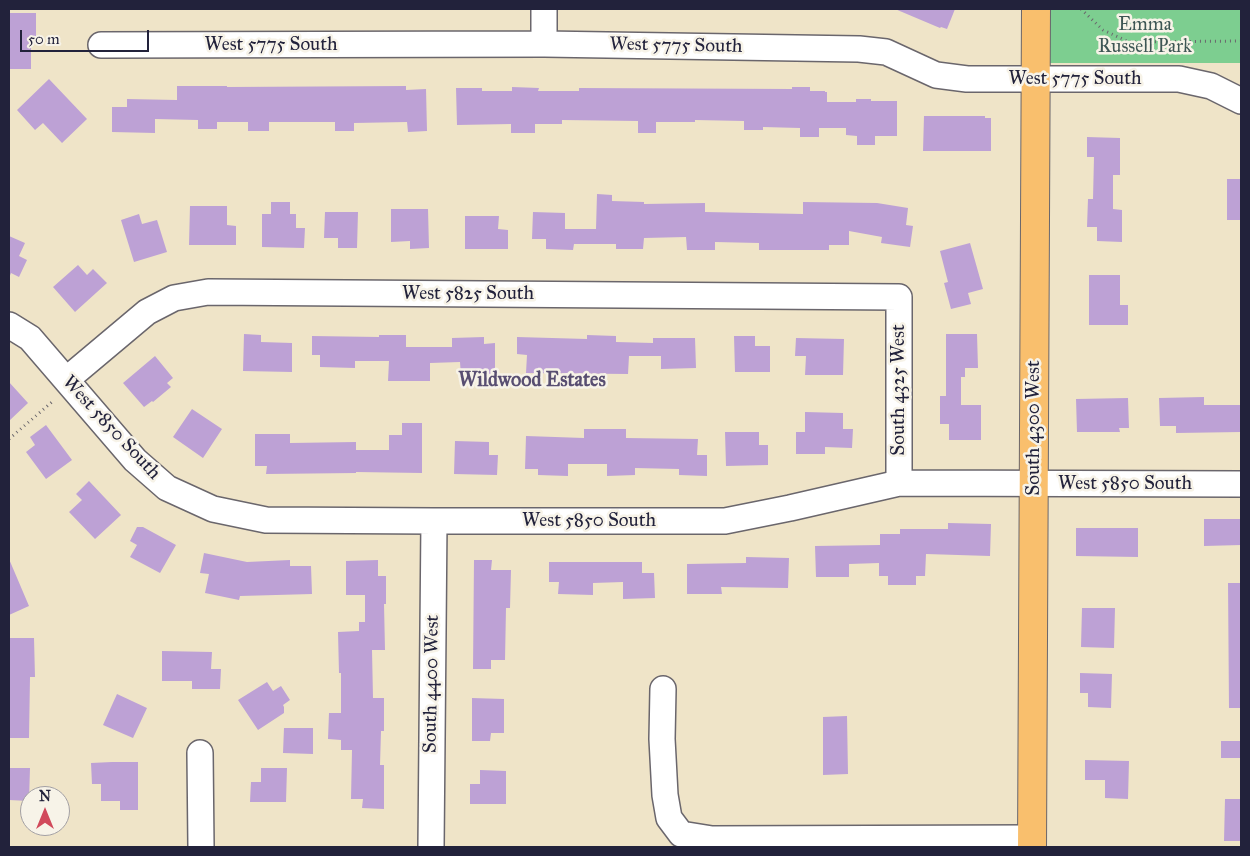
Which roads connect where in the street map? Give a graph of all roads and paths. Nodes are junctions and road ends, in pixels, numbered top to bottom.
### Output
1 (544, 9) edge
2 (1036, 9) edge
3 (1081, 9) edge
4 (1241, 41) edge
5 (544, 44) junction
6 (101, 45) dead end
7 (1036, 79) junction
8 (1241, 101) edge
9 (899, 297) joint
10 (9, 324) edge
11 (66, 380) junction
12 (52, 402) dead end
13 (9, 439) edge
14 (899, 483) junction
15 (1034, 483) junction
16 (1241, 484) edge
17 (434, 522) junction
18 (663, 688) dead end
19 (200, 753) dead end
20 (1032, 842) edge
21 (201, 847) edge
22 (431, 847) edge

1 - 5 street
2 - 7 main road, South 4300 West
3 - 4 path
5 - 6 street, West 5775 South
5 - 7 street, West 5775 South
7 - 8 street, West 5775 South
7 - 15 main road, South 4300 West
9 - 11 street, West 5825 South
9 - 14 street, South 4325 West
10 - 11 street, West 5850 South
11 - 17 street, West 5850 South
12 - 13 path
14 - 15 street, West 5850 South
14 - 17 street, West 5850 South
15 - 16 street, West 5850 South
15 - 20 main road, South 4300 West
17 - 22 street, South 4400 West
18 - 20 street
19 - 21 street

